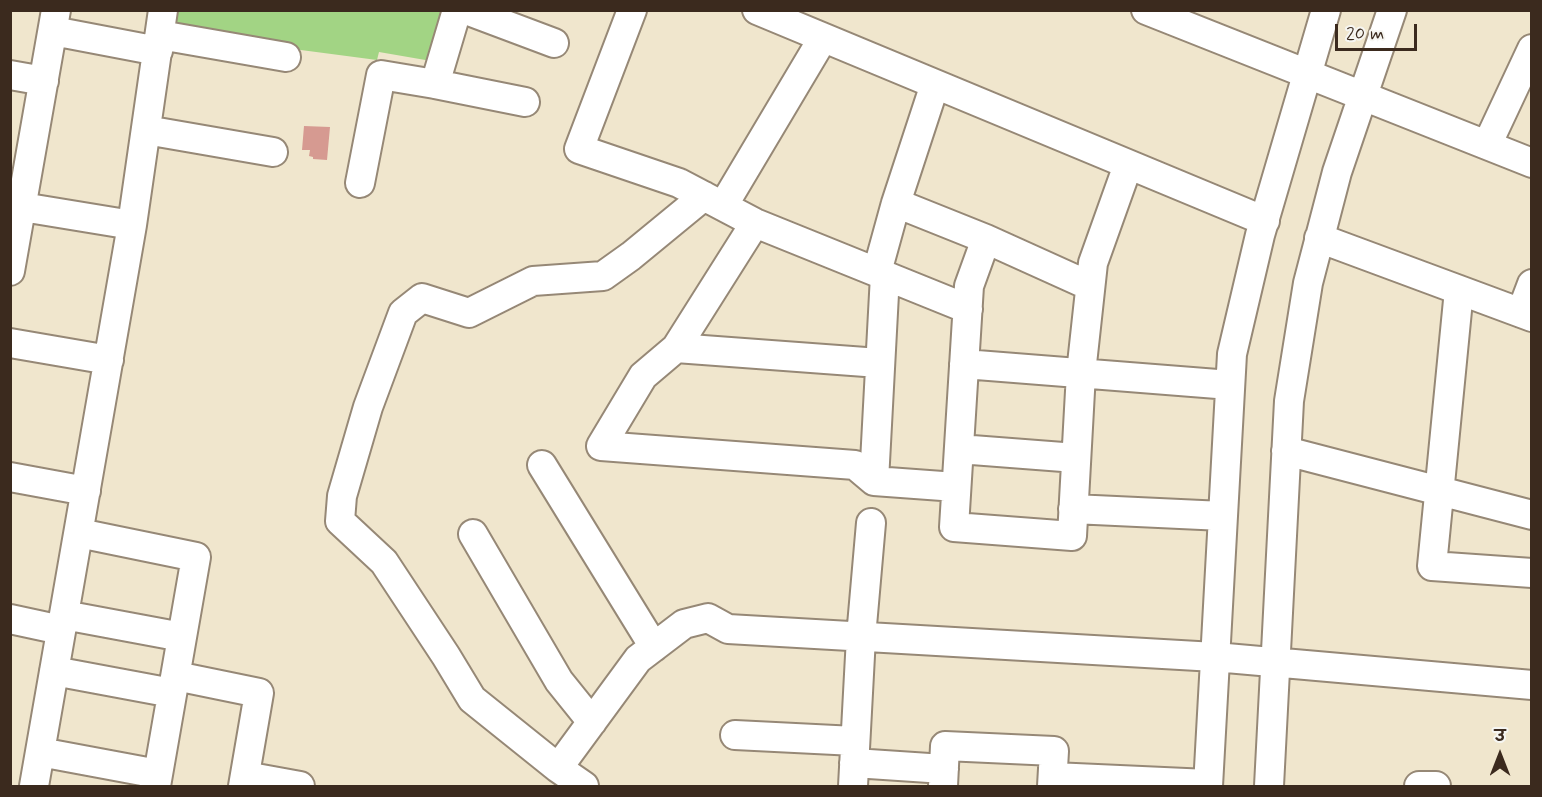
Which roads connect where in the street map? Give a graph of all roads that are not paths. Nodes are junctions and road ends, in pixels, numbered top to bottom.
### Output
1 (457, 10) edge
2 (465, 10) edge
3 (632, 10) edge
4 (757, 10) edge
5 (1146, 10) edge
6 (1326, 10) edge
7 (1392, 10) edge
8 (55, 21) edge
9 (160, 32) edge
10 (823, 38) junction
11 (554, 43) dead end
12 (1532, 49) edge
13 (286, 57) dead end
14 (1308, 74) junction
15 (10, 75) edge
16 (44, 81) junction
17 (435, 84) junction
18 (935, 84) junction
19 (1363, 96) junction
20 (525, 102) dead end
21 (146, 130) junction
22 (1487, 145) junction
23 (273, 152) dead end
24 (1532, 163) edge
25 (1128, 165) junction
26 (360, 183) dead end
27 (714, 201) junction
28 (896, 203) junction
29 (16, 206) edge
30 (1265, 221) junction
31 (755, 223) junction
32 (132, 225) junction
33 (1319, 238) junction
34 (986, 239) junction
35 (10, 272) edge
36 (881, 274) junction
37 (1532, 284) edge
38 (1090, 286) junction
39 (1459, 290) junction
40 (968, 309) junction
41 (1526, 315) edge
42 (10, 343) edge
43 (676, 348) junction
44 (109, 360) junction
45 (879, 363) junction
46 (964, 364) junction
47 (1081, 373) junction
48 (1230, 385) junction
49 (959, 449) junction
50 (1286, 451) junction
51 (1076, 458) junction
52 (542, 465) dead end
53 (10, 477) edge
54 (874, 481) junction
55 (957, 487) junction
56 (1438, 490) junction
57 (86, 491) junction
58 (1073, 509) junction
59 (1532, 514) edge
60 (1222, 516) junction
61 (871, 523) dead end
62 (79, 532) junction
63 (474, 534) dead end
64 (1532, 573) edge
65 (10, 620) edge
66 (63, 622) junction
67 (182, 637) junction
68 (861, 637) junction
69 (654, 646) junction
70 (1215, 657) junction
71 (1275, 662) junction
72 (54, 671) junction
73 (174, 684) junction
74 (1532, 685) edge
75 (592, 722) junction
76 (735, 735) dead end
77 (40, 752) junction
78 (854, 763) edge
79 (558, 768) junction
80 (943, 778) edge
81 (157, 780) edge
82 (27, 781) edge
83 (244, 781) edge
84 (1052, 782) edge
85 (1208, 785) edge
86 (300, 786) edge
87 (584, 786) edge
88 (1269, 786) edge
89 (1419, 786) edge
90 (1436, 786) edge

1 - 17 street
2 - 11 street
3 - 27 street
4 - 10 street
5 - 14 street
6 - 14 street
7 - 19 street
8 - 9 street
8 - 16 street
9 - 13 street
9 - 21 street
10 - 18 street
10 - 27 street
12 - 22 street
14 - 19 street
14 - 30 street
15 - 16 street
16 - 29 street
17 - 20 street
17 - 26 street
18 - 25 street
18 - 28 street
19 - 22 street
19 - 33 street
21 - 23 street
21 - 32 street
22 - 24 street
25 - 30 street
25 - 38 street
27 - 31 street
27 - 79 street
28 - 34 street
28 - 36 street
29 - 32 street
29 - 35 street
30 - 48 street
31 - 36 street
31 - 43 street
32 - 44 street
33 - 39 street
33 - 50 street
34 - 38 street
34 - 40 street
36 - 40 street
36 - 45 street
37 - 41 street
38 - 47 street
39 - 41 street
39 - 56 street
40 - 46 street
42 - 44 street
43 - 45 street
43 - 54 street
44 - 57 street
45 - 54 street
46 - 47 street
46 - 49 street
47 - 48 street
47 - 51 street
48 - 60 street
49 - 51 street
49 - 55 street
50 - 56 street
50 - 71 street
51 - 58 street
52 - 69 street
53 - 57 street
54 - 55 street
55 - 58 street
56 - 59 street
56 - 64 street
57 - 62 street
58 - 60 street
60 - 70 street
61 - 68 street
62 - 66 street
62 - 67 street
63 - 75 street
65 - 66 street
66 - 67 street
66 - 72 street
67 - 73 street
68 - 69 street
68 - 70 street
68 - 78 street
69 - 75 street
70 - 71 street
70 - 85 street
71 - 74 street
71 - 88 street
72 - 73 street
72 - 77 street
73 - 81 street
73 - 83 street
75 - 79 street
76 - 78 street
77 - 81 street
77 - 82 street
78 - 80 street
79 - 87 street
80 - 84 street
83 - 86 street
84 - 85 street
89 - 90 street

